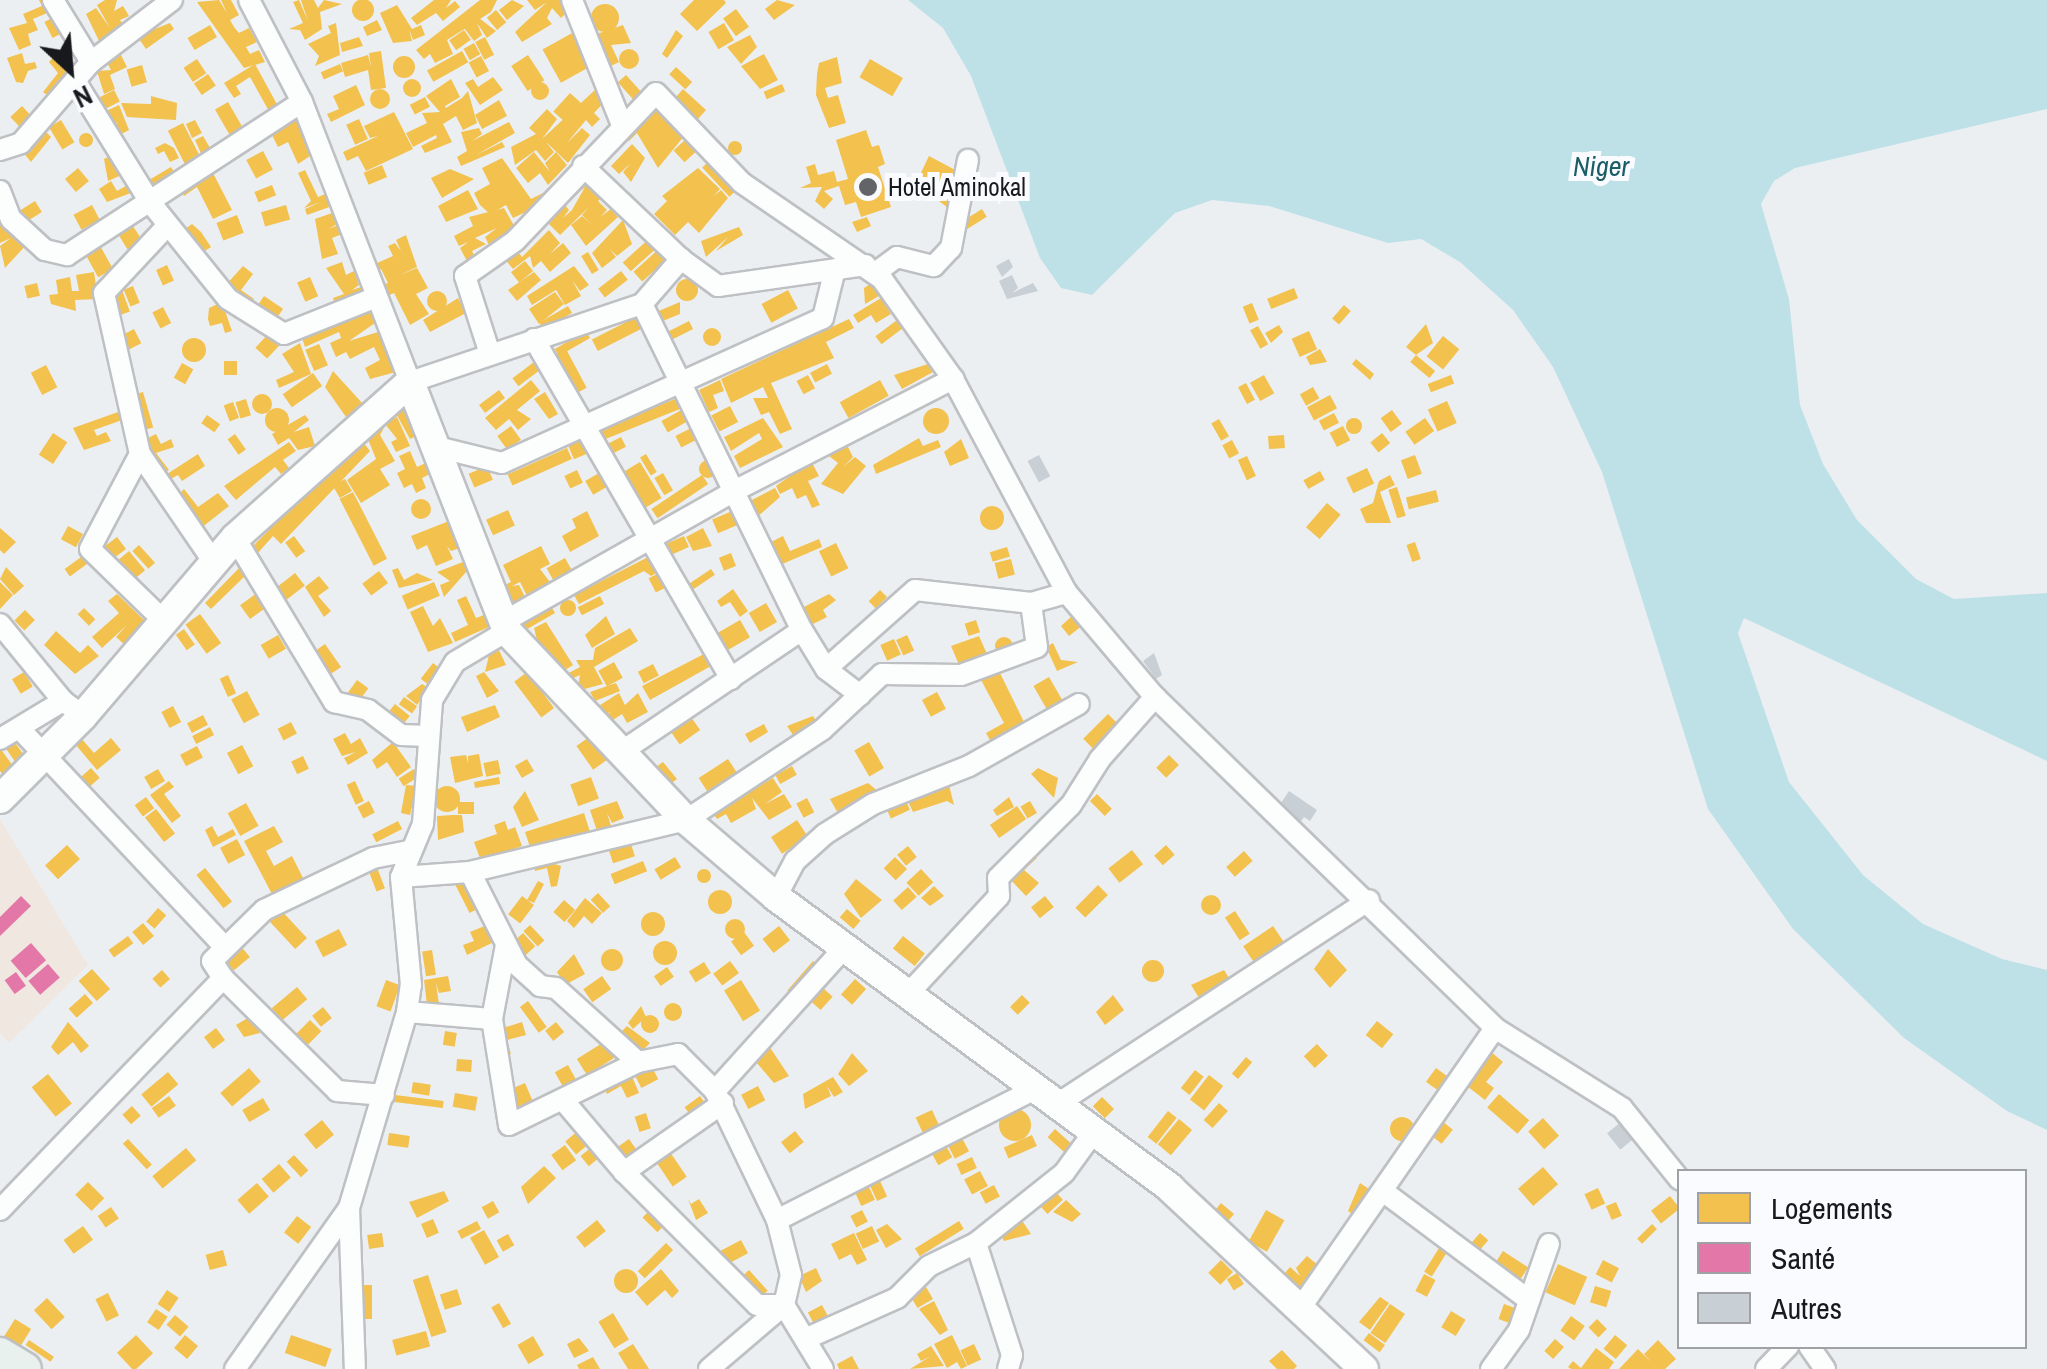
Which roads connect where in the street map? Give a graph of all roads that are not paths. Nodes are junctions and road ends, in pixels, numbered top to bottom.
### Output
1 (53, 0) edge
2 (172, 0) edge
3 (250, 0) edge
4 (572, 0) edge
5 (91, 62) junction
6 (75, 81) junction
7 (302, 102) junction
8 (622, 124) junction
9 (0, 150) edge
10 (968, 160) dead end
11 (583, 166) junction
12 (0, 191) edge
13 (150, 202) junction
14 (168, 226) junction
15 (681, 259) junction
16 (835, 269) junction
17 (870, 269) junction
18 (374, 298) junction
19 (642, 304) junction
20 (534, 339) junction
21 (490, 354) junction
22 (953, 379) junction
23 (680, 381) junction
24 (410, 382) junction
25 (581, 426) junction
26 (433, 446) junction
27 (140, 454) junction
28 (738, 489) junction
29 (234, 538) junction
30 (651, 540) junction
31 (213, 560) junction
32 (1067, 592) junction
33 (1031, 603) junction
34 (162, 619) junction
35 (0, 624) edge
36 (505, 626) junction
37 (802, 630) junction
38 (826, 669) junction
39 (731, 679) junction
40 (860, 696) junction
41 (1155, 697) junction
42 (1079, 704) dead end
43 (73, 708) junction
44 (20, 728) junction
45 (429, 736) junction
46 (0, 739) edge
47 (621, 752) junction
48 (42, 758) junction
49 (0, 799) edge
50 (686, 820) junction
51 (409, 851) junction
52 (470, 872) junction
53 (401, 877) junction
54 (776, 897) junction
55 (1369, 900) junction
56 (506, 945) junction
57 (846, 946) junction
58 (225, 947) junction
59 (223, 978) junction
60 (908, 994) junction
61 (407, 1012) junction
62 (492, 1019) junction
63 (1495, 1028) junction
64 (638, 1062) junction
65 (384, 1095) junction
66 (719, 1097) junction
67 (1044, 1097) junction
68 (563, 1100) junction
69 (1094, 1132) junction
70 (624, 1172) junction
71 (1677, 1176) edge
72 (1384, 1192) junction
73 (350, 1208) junction
74 (0, 1210) edge
75 (777, 1220) junction
76 (976, 1242) junction
77 (1549, 1244) dead end
78 (1529, 1300) junction
79 (784, 1306) junction
80 (1298, 1310) junction
81 (804, 1339) junction
82 (1785, 1349) edge
83 (0, 1354) edge
84 (25, 1369) edge
85 (236, 1369) edge
86 (356, 1369) edge
87 (709, 1369) edge
88 (823, 1369) edge
89 (1008, 1369) edge
90 (1364, 1369) edge
91 (1491, 1369) edge
92 (1766, 1369) edge

1 - 5 street
2 - 5 street
3 - 7 street
4 - 8 street
5 - 6 street
6 - 9 street
6 - 13 street
7 - 13 street
7 - 18 street
8 - 11 street
8 - 17 street
10 - 17 street
11 - 15 street
11 - 21 street
12 - 13 street
13 - 14 street
14 - 18 street
14 - 27 street
15 - 16 street
15 - 19 street
16 - 17 street
16 - 23 street
17 - 22 street
18 - 24 street
19 - 20 street
19 - 23 street
20 - 21 street
20 - 25 street
21 - 24 street
22 - 28 street
22 - 32 street
23 - 25 street
23 - 28 street
24 - 26 street
24 - 29 street
25 - 26 street
25 - 30 street
26 - 36 street
27 - 31 street
27 - 34 street
28 - 30 street
28 - 37 street
29 - 31 street
29 - 45 street
30 - 36 street
30 - 39 street
31 - 34 street
32 - 33 street
32 - 41 street
33 - 38 street
33 - 40 street
34 - 43 street
35 - 43 street
36 - 45 street
36 - 47 street
37 - 38 street
37 - 39 street
38 - 40 street
39 - 47 street
40 - 50 street
41 - 55 street
41 - 60 street
42 - 54 street
43 - 44 street
43 - 48 street
44 - 46 street
44 - 48 street
45 - 51 street
47 - 50 street
48 - 49 street
48 - 58 street
50 - 52 street
50 - 54 street
51 - 53 street
51 - 58 street
52 - 53 street
52 - 56 street
53 - 61 street
54 - 57 street
55 - 63 street
55 - 67 street
56 - 62 street
56 - 64 street
57 - 60 street
57 - 66 street
58 - 59 street
59 - 65 street
59 - 74 street
60 - 67 street
61 - 62 street
61 - 65 street
62 - 68 street
63 - 71 street
63 - 72 street
64 - 66 street
64 - 68 street
65 - 73 street
66 - 70 street
66 - 75 street
67 - 69 street
67 - 75 street
68 - 70 street
69 - 76 street
69 - 80 street
70 - 79 street
72 - 78 street
72 - 80 street
73 - 85 street
73 - 86 street
75 - 79 street
76 - 81 street
76 - 89 street
77 - 78 street
78 - 91 street
79 - 81 street
79 - 87 street
80 - 90 street
81 - 88 street
82 - 92 street
83 - 84 main road

